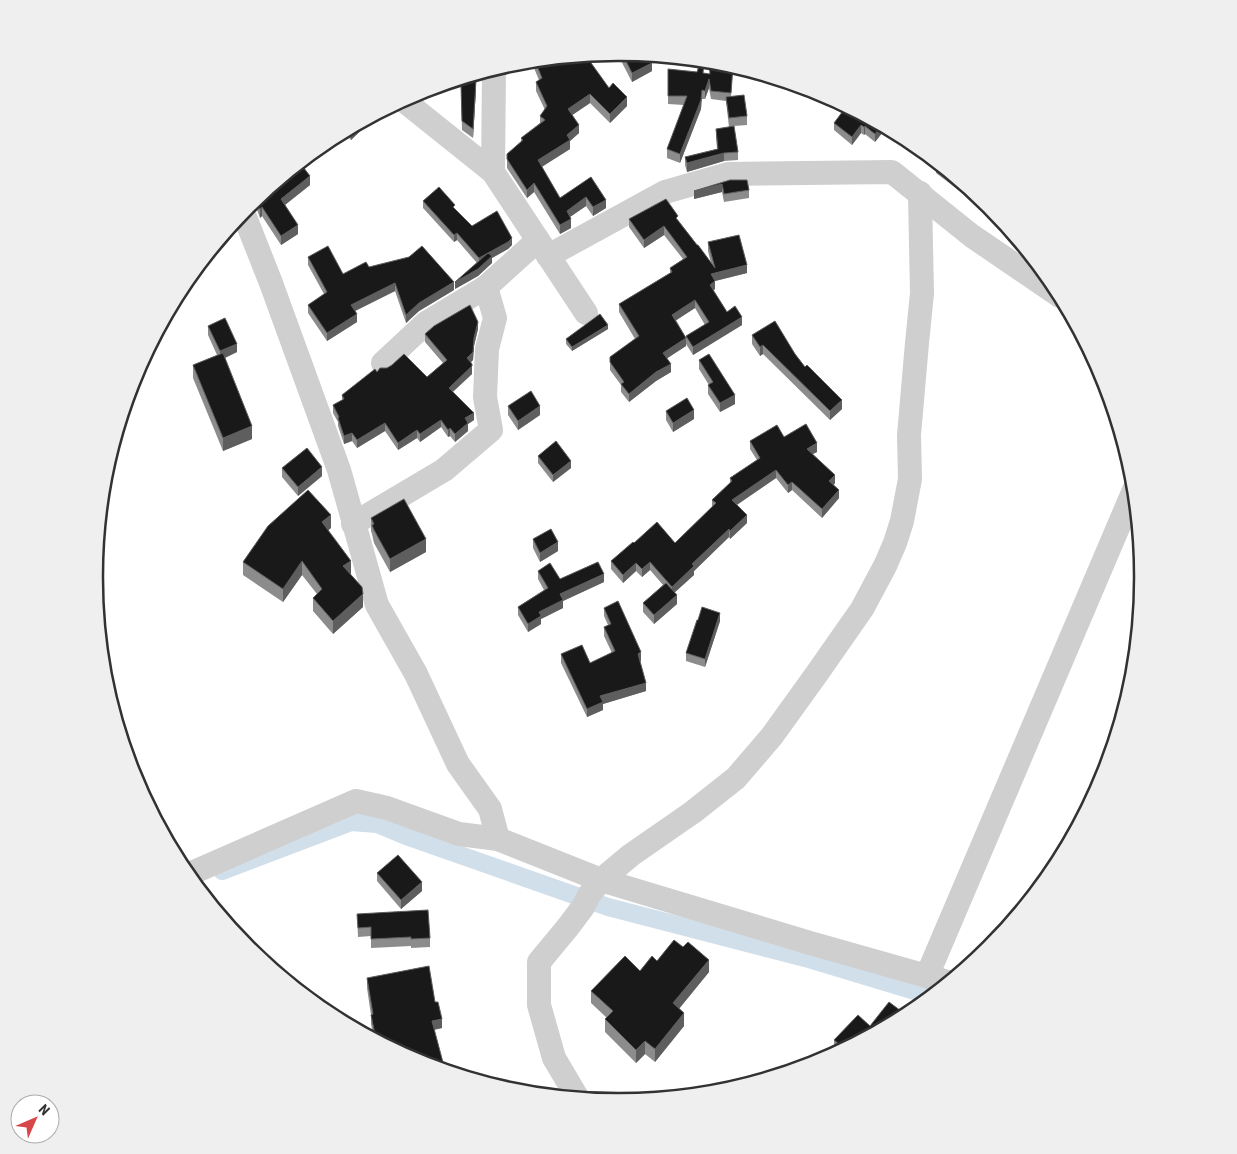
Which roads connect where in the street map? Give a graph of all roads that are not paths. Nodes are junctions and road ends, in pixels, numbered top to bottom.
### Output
1 (494, 77) edge
2 (410, 106) edge
3 (493, 172) junction
4 (920, 193) junction
5 (246, 220) edge
6 (543, 248) junction
7 (1043, 284) edge
8 (486, 287) junction
9 (586, 313) dead end
10 (383, 363) dead end
11 (1129, 503) edge
12 (353, 524) junction
13 (498, 839) junction
14 (195, 871) edge
15 (591, 894) junction
16 (937, 979) edge
17 (572, 1091) edge

1 - 3 street
2 - 3 street
3 - 6 street
4 - 6 street
4 - 7 street
4 - 15 street
5 - 12 street
6 - 8 street
6 - 9 street
8 - 10 street
8 - 12 street
11 - 16 street
12 - 13 street
13 - 14 street
13 - 15 street
15 - 16 street
15 - 17 street

